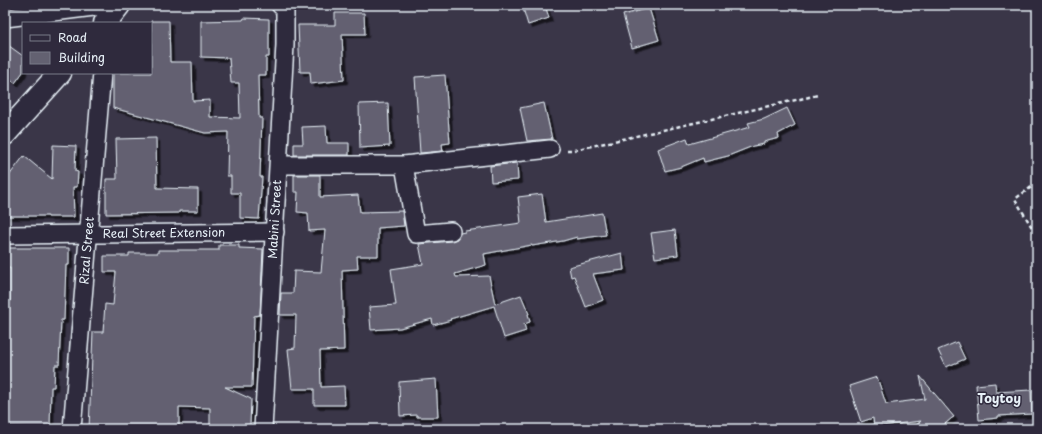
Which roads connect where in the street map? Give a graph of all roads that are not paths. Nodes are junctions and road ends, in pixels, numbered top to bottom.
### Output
1 (120, 5) edge
2 (282, 7) edge
3 (5, 18) edge
4 (107, 18) edge
5 (59, 74) edge
6 (102, 74) edge
7 (5, 134) edge
8 (550, 149) road end
9 (404, 164) junction
10 (279, 165) junction
11 (451, 231) dead end
12 (275, 232) junction
13 (5, 234) edge
14 (88, 234) junction
15 (72, 429) edge
16 (264, 429) edge

1 - 4 main road
2 - 10 street, Mabini Street
3 - 4 street
5 - 7 main road
6 - 14 street, Rizal Street
8 - 9 street
9 - 10 street
9 - 11 street
10 - 12 street, Mabini Street
12 - 14 street, Real Street Extension
12 - 16 street, Mabini Street
13 - 14 street, Real Street Extension
14 - 15 street, Rizal Street

